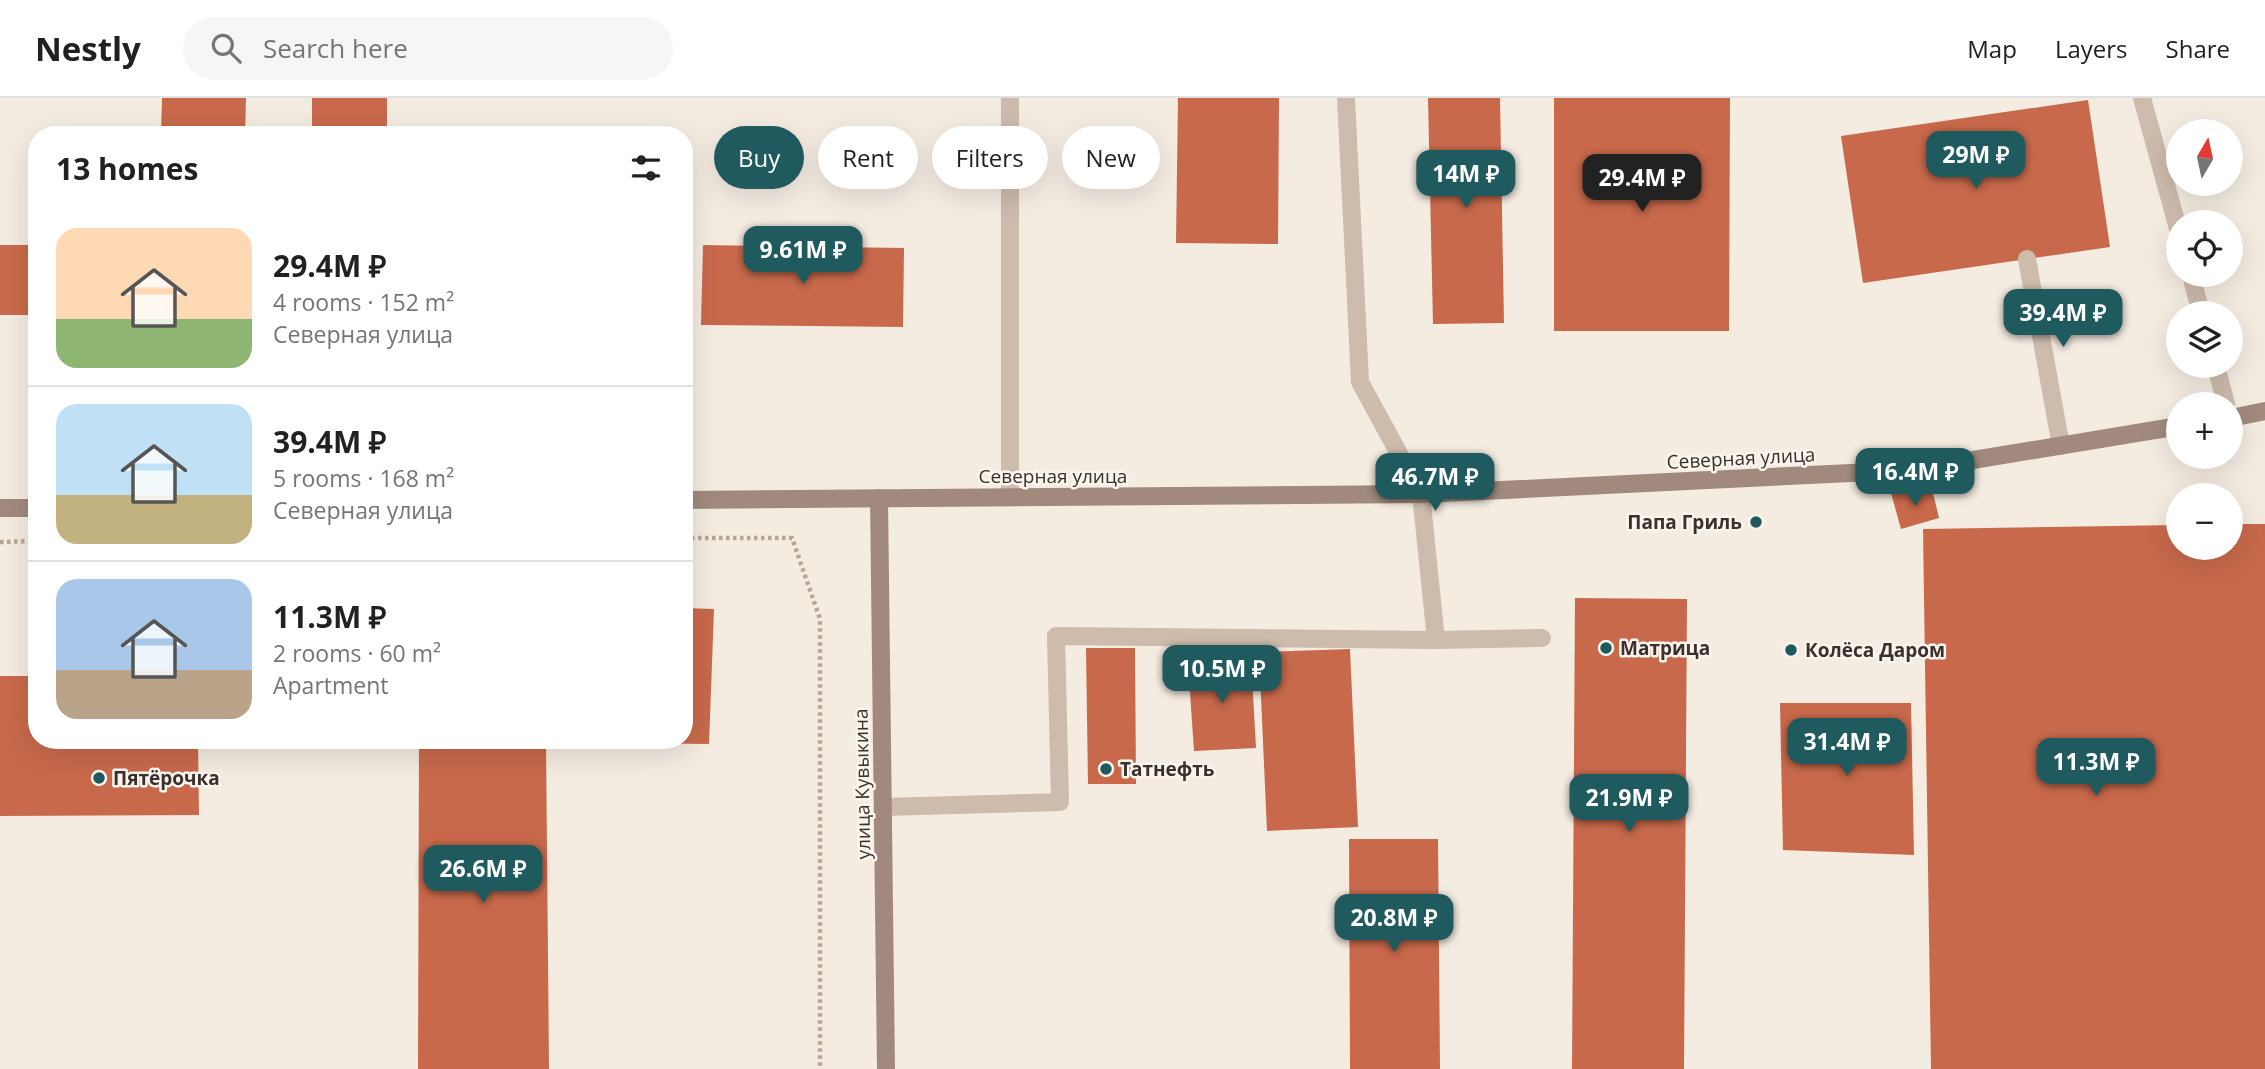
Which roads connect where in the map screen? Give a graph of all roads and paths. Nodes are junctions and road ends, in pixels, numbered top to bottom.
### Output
1 (1010, 98) edge
2 (1346, 98) edge
3 (2142, 98) edge
4 (2173, 210) edge
5 (2027, 259) dead end
6 (2265, 411) edge
7 (2243, 416) edge
8 (2166, 428) edge
9 (2061, 446) junction
10 (1421, 495) junction
11 (1010, 497) junction
12 (878, 498) junction
13 (693, 500) edge
14 (0, 508) edge
15 (28, 508) edge
16 (693, 538) edge
17 (28, 541) edge
18 (0, 542) edge
19 (1542, 638) dead end
20 (1436, 640) junction
21 (883, 807) junction
22 (820, 1069) edge
23 (886, 1069) edge

1 - 11 street
2 - 10 street
3 - 4 street
5 - 9 street
6 - 7 main road
8 - 9 main road, Северная улица
9 - 10 main road, Северная улица
10 - 11 main road, Северная улица
10 - 20 street
11 - 12 main road, Северная улица
12 - 13 main road, Северная улица
12 - 21 main road, улица Кувыкина
14 - 15 main road
16 - 22 path
17 - 18 path
19 - 20 street
20 - 21 street
21 - 23 main road, улица Кувыкина

